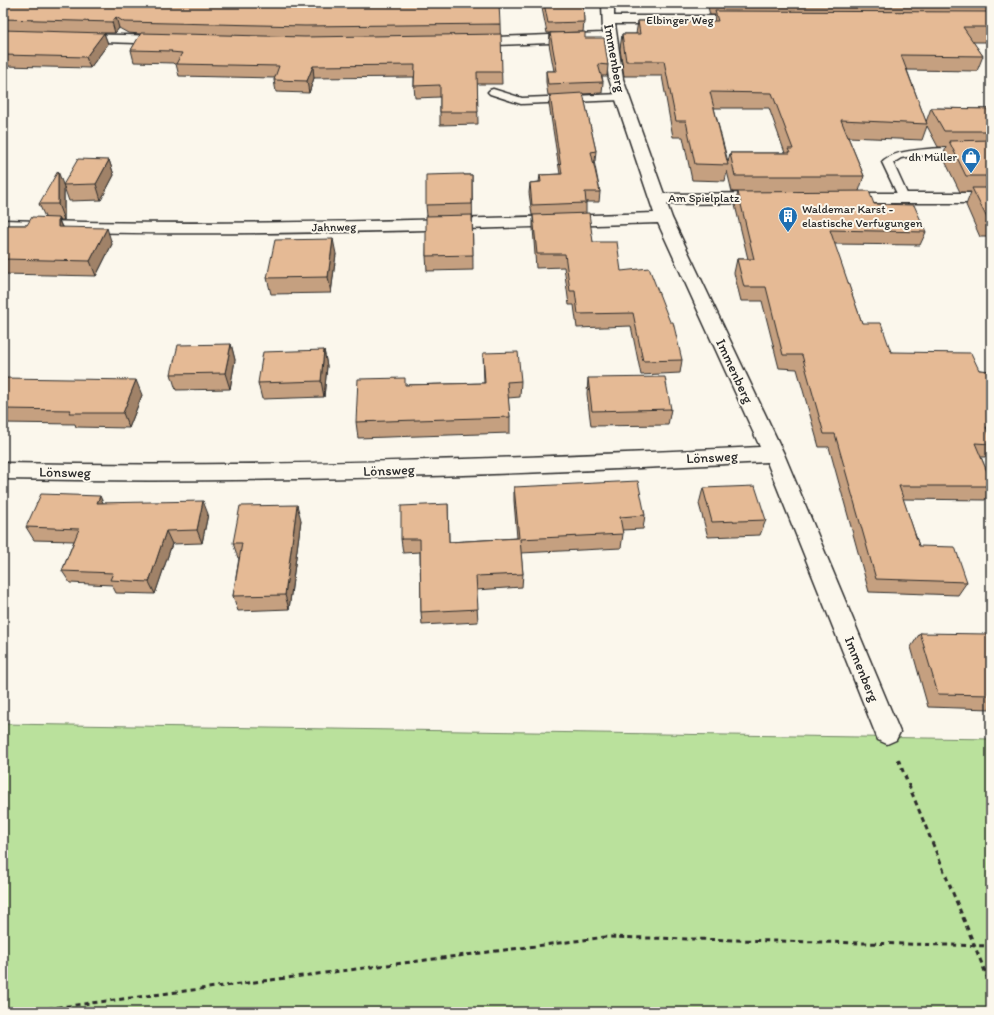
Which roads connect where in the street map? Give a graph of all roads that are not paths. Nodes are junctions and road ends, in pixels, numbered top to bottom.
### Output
1 (608, 3) edge
2 (608, 20) junction
3 (760, 20) edge
4 (66, 37) edge
5 (611, 37) junction
6 (183, 40) edge
7 (460, 42) edge
8 (493, 92) dead end
9 (622, 97) junction
10 (991, 151) edge
11 (784, 198) edge
12 (824, 198) edge
13 (904, 198) junction
14 (991, 198) edge
15 (657, 199) junction
16 (664, 218) junction
17 (3, 226) edge
18 (774, 454) junction
19 (3, 471) edge
20 (887, 732) road end

1 - 2 street, Immenberg
2 - 3 street, Elbinger Weg
2 - 5 street, Immenberg
4 - 6 street
5 - 7 street
5 - 9 street, Immenberg
8 - 9 lane
9 - 15 street, Immenberg
10 - 13 lane
11 - 15 street, Am Spielplatz
12 - 13 street
13 - 14 street
15 - 16 street, Immenberg
16 - 17 street, Jahnweg
16 - 18 street, Immenberg
18 - 19 street, Lönsweg
18 - 20 street, Immenberg

